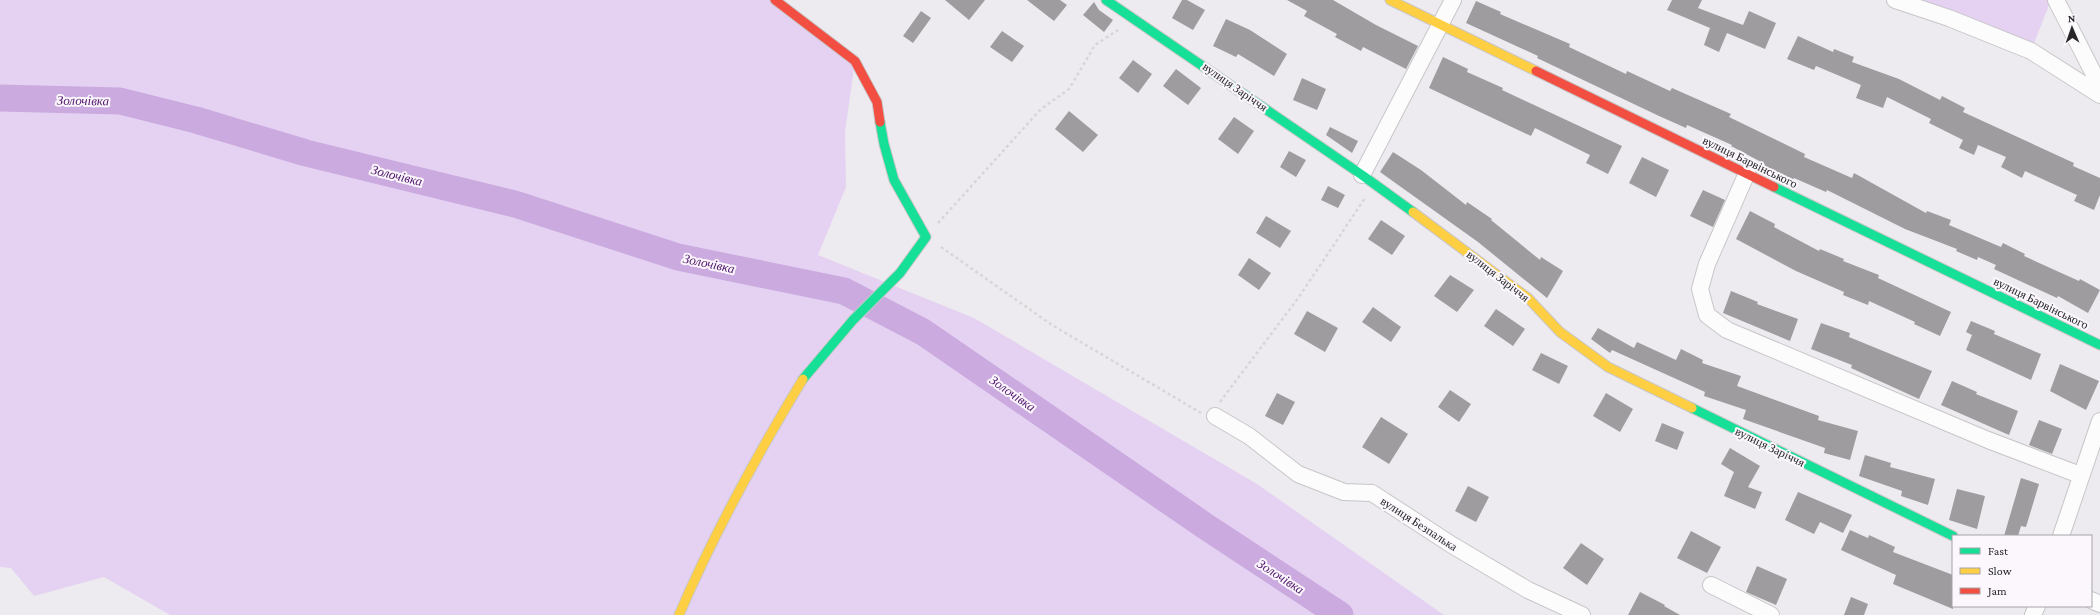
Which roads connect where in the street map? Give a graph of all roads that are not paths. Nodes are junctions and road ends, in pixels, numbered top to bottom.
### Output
1 (775, 0) edge
2 (1106, 0) edge
3 (1390, 0) edge
4 (1453, 0) edge
5 (1895, 0) edge
6 (2056, 0) edge
7 (1441, 24) junction
8 (2100, 86) edge
9 (2100, 95) edge
10 (1747, 173) junction
11 (1367, 180) junction
12 (2100, 345) edge
13 (1215, 416) road end
14 (2100, 421) edge
15 (2080, 475) junction
16 (2061, 535) edge
17 (1952, 536) edge
18 (1711, 585) dead end
19 (679, 615) edge
20 (1582, 615) edge
21 (1771, 615) edge

1 - 19 street
2 - 11 street, вулиця Заріччя
3 - 7 street, вулиця Барвінського
4 - 7 street
5 - 9 street
6 - 8 street
7 - 10 street, вулиця Барвінського
7 - 11 street
10 - 12 street, вулиця Барвінського
10 - 15 street
11 - 17 street, вулиця Заріччя
13 - 20 street, вулиця Безпалька
14 - 15 street
15 - 16 street
18 - 21 street

